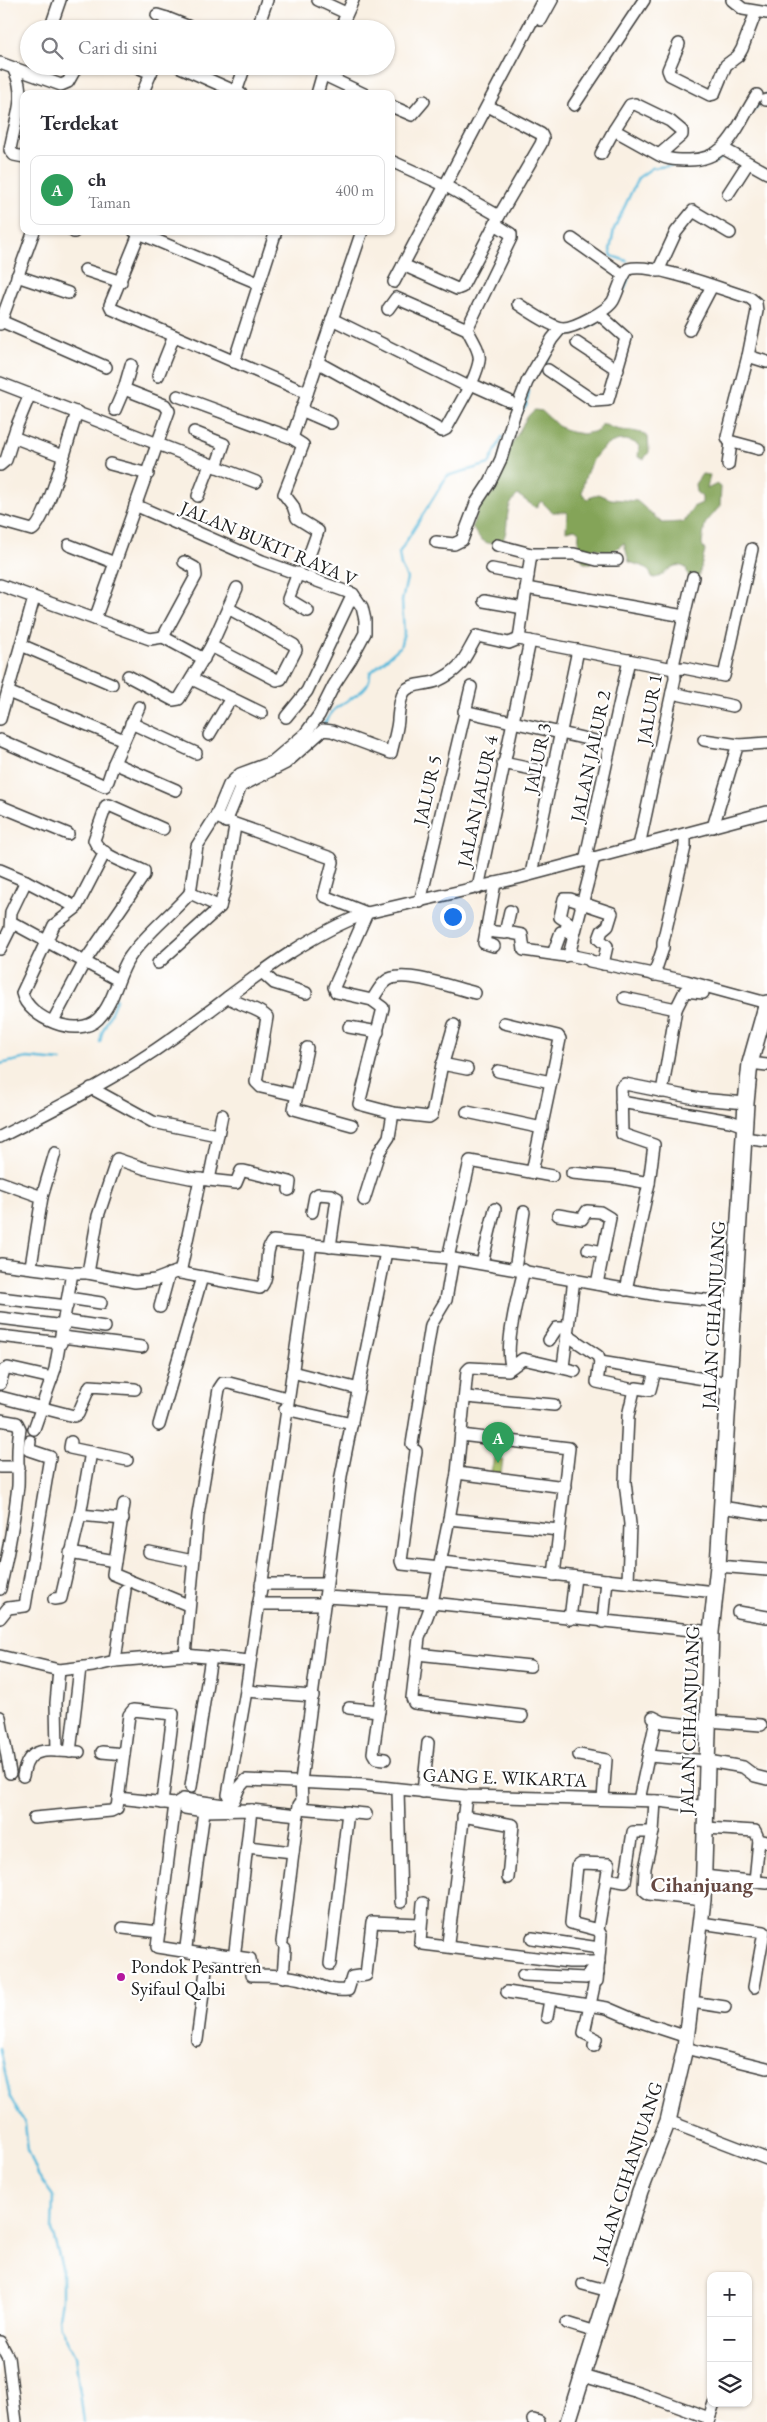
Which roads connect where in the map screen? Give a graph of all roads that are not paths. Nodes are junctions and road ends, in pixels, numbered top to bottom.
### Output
1 (60, 0) edge
2 (267, 0) edge
3 (318, 0) edge
4 (353, 0) edge
5 (543, 0) edge
6 (552, 0) edge
7 (644, 0) edge
8 (735, 1) edge
9 (758, 9) edge
10 (346, 13) junction
11 (53, 20) edge
12 (260, 20) edge
13 (343, 20) edge
14 (679, 44) dead end
15 (0, 63) edge
16 (14, 70) junction
17 (20, 70) edge
18 (42, 75) edge
19 (70, 75) edge
20 (151, 75) edge
21 (198, 75) edge
22 (243, 75) edge
23 (323, 75) edge
24 (332, 75) edge
25 (20, 90) edge
26 (144, 90) edge
27 (232, 90) edge
28 (240, 90) edge
29 (318, 90) edge
30 (357, 90) edge
31 (763, 98) edge
32 (424, 101) dead end
33 (490, 103) junction
34 (574, 105) dead end
35 (20, 106) edge
36 (395, 108) edge
37 (614, 130) junction
38 (724, 149) junction
39 (601, 154) dead end
40 (659, 155) junction
41 (20, 156) edge
42 (395, 163) edge
43 (748, 163) junction
44 (767, 173) edge
45 (446, 186) junction
46 (728, 194) dead end
47 (497, 220) junction
48 (730, 233) dead end
49 (32, 235) edge
50 (136, 235) edge
51 (144, 235) edge
52 (275, 235) edge
53 (361, 235) edge
54 (572, 239) dead end
55 (403, 264) junction
56 (85, 270) dead end
57 (658, 271) junction
58 (623, 275) junction
59 (17, 276) junction
60 (120, 282) junction
61 (394, 282) dead end
62 (258, 283) junction
63 (712, 286) junction
64 (68, 293) dead end
65 (518, 304) dead end
66 (388, 309) dead end
67 (599, 314) junction
68 (1, 317) edge
69 (332, 319) junction
70 (561, 328) junction
71 (467, 329) junction
72 (689, 330) dead end
73 (174, 336) junction
74 (577, 343) dead end
75 (748, 356) junction
76 (234, 362) junction
77 (317, 362) junction
78 (767, 362) edge
79 (131, 366) dead end
80 (106, 367) dead end
81 (548, 370) dead end
82 (618, 370) junction
83 (158, 376) dead end
84 (0, 383) edge
85 (470, 385) junction
86 (124, 389) junction
87 (307, 393) junction
88 (30, 394) junction
89 (178, 396) dead end
90 (509, 400) dead end
91 (114, 410) dead end
92 (301, 410) junction
93 (77, 412) junction
94 (331, 423) dead end
95 (194, 432) dead end
96 (13, 437) junction
97 (292, 438) junction
98 (731, 442) junction
99 (157, 445) junction
100 (759, 448) dead end
101 (63, 456) junction
102 (110, 464) dead end
103 (0, 465) edge
104 (728, 465) dead end
105 (213, 466) junction
106 (148, 474) junction
107 (256, 482) dead end
108 (198, 496) dead end
109 (135, 506) junction
110 (0, 521) edge
111 (436, 542) dead end
112 (69, 545) dead end
113 (497, 546) dead end
114 (752, 549) dead end
115 (531, 554) junction
116 (617, 560) dead end
117 (184, 562) dead end
118 (115, 563) junction
119 (306, 564) dead end
120 (492, 569) dead end
121 (298, 574) junction
122 (692, 577) dead end
123 (527, 582) junction
124 (0, 585) edge
125 (237, 588) dead end
126 (354, 594) junction
127 (34, 598) junction
128 (484, 600) dead end
129 (228, 608) junction
130 (523, 608) junction
131 (308, 611) dead end
132 (684, 616) junction
133 (95, 619) junction
134 (163, 637) junction
135 (524, 640) junction
136 (21, 645) junction
137 (211, 646) junction
138 (578, 650) junction
139 (204, 659) junction
140 (629, 660) junction
141 (674, 669) junction
142 (128, 676) dead end
143 (192, 679) junction
144 (112, 684) dead end
145 (470, 687) dead end
146 (8, 692) junction
147 (672, 693) junction
148 (231, 698) junction
149 (733, 706) dead end
150 (139, 707) dead end
151 (464, 711) junction
152 (262, 713) dead end
153 (286, 717) dead end
154 (0, 719) edge
155 (512, 722) junction
156 (131, 723) junction
157 (560, 733) junction
158 (210, 735) dead end
159 (0, 740) edge
160 (124, 740) junction
161 (704, 740) dead end
162 (767, 743) edge
163 (609, 744) junction
164 (739, 745) junction
165 (196, 753) dead end
166 (114, 763) junction
167 (503, 763) junction
168 (551, 773) junction
169 (176, 790) dead end
170 (0, 806) edge
171 (767, 812) edge
172 (224, 821) junction
173 (712, 827) junction
174 (162, 829) dead end
175 (68, 834) dead end
176 (685, 834) junction
177 (639, 846) junction
178 (105, 852) junction
179 (590, 860) junction
180 (0, 870) edge
181 (532, 874) junction
182 (24, 881) junction
183 (495, 883) junction
184 (478, 888) junction
185 (194, 895) junction
186 (420, 902) junction
187 (70, 904) dead end
188 (583, 905) junction
189 (220, 907) junction
190 (510, 912) dead end
191 (367, 913) junction
192 (11, 922) junction
193 (486, 930) junction
194 (506, 932) junction
195 (47, 942) junction
196 (494, 946) dead end
197 (0, 949) edge
198 (553, 954) junction
199 (569, 954) junction
200 (85, 962) junction
201 (158, 963) dead end
202 (603, 964) junction
203 (263, 973) junction
204 (654, 975) junction
205 (118, 980) junction
206 (475, 992) dead end
207 (306, 993) dead end
208 (228, 997) junction
209 (624, 998) dead end
210 (372, 1000) junction
211 (766, 1005) edge
212 (676, 1009) junction
213 (53, 1022) junction
214 (504, 1023) dead end
215 (454, 1025) dead end
216 (349, 1027) dead end
217 (378, 1032) junction
218 (307, 1048) dead end
219 (442, 1063) junction
220 (750, 1063) junction
221 (767, 1065) edge
222 (467, 1069) dead end
223 (498, 1071) dead end
224 (551, 1082) junction
225 (91, 1088) junction
226 (662, 1092) junction
227 (296, 1095) junction
228 (621, 1102) junction
229 (746, 1102) junction
230 (467, 1112) dead end
231 (393, 1113) junction
232 (222, 1115) dead end
233 (352, 1125) dead end
234 (542, 1128) junction
235 (744, 1132) junction
236 (217, 1135) junction
237 (0, 1137) edge
238 (767, 1141) edge
239 (55, 1153) dead end
240 (532, 1172) junction
241 (572, 1173) dead end
242 (552, 1176) dead end
243 (205, 1180) junction
244 (0, 1182) edge
245 (649, 1183) junction
246 (289, 1190) dead end
247 (42, 1197) junction
248 (364, 1200) dead end
249 (494, 1209) dead end
250 (312, 1212) dead end
251 (524, 1212) dead end
252 (558, 1215) dead end
253 (311, 1245) junction
254 (330, 1247) junction
255 (588, 1249) dead end
256 (386, 1252) junction
257 (603, 1252) junction
258 (451, 1258) junction
259 (482, 1263) junction
260 (1, 1264) edge
261 (31, 1266) junction
262 (520, 1270) junction
263 (72, 1273) junction
264 (88, 1273) junction
265 (174, 1274) junction
266 (202, 1278) junction
267 (574, 1279) junction
268 (597, 1284) junction
269 (626, 1290) junction
270 (0, 1298) edge
271 (68, 1302) junction
272 (102, 1303) dead end
273 (734, 1303) junction
274 (160, 1307) dead end
275 (0, 1318) edge
276 (105, 1327) dead end
277 (63, 1332) junction
278 (567, 1332) junction
279 (0, 1336) edge
280 (549, 1340) dead end
281 (142, 1347) dead end
282 (600, 1362) junction
283 (512, 1367) junction
284 (564, 1367) junction
285 (575, 1371) dead end
286 (655, 1371) junction
287 (292, 1372) junction
288 (52, 1378) junction
289 (729, 1383) junction
290 (0, 1384) edge
291 (135, 1389) dead end
292 (358, 1389) junction
293 (634, 1390) junction
294 (0, 1397) edge
295 (466, 1397) junction
296 (286, 1404) junction
297 (554, 1406) dead end
298 (42, 1407) junction
299 (0, 1420) edge
300 (352, 1424) junction
301 (158, 1425) dead end
302 (34, 1429) dead end
303 (461, 1435) junction
304 (30, 1441) dead end
305 (71, 1442) dead end
306 (92, 1452) junction
307 (127, 1460) dead end
308 (0, 1467) edge
309 (19, 1467) junction
310 (457, 1473) junction
311 (565, 1487) junction
312 (124, 1504) dead end
313 (721, 1507) junction
314 (80, 1514) junction
315 (767, 1514) edge
316 (123, 1519) junction
317 (449, 1519) junction
318 (559, 1530) junction
319 (149, 1552) dead end
320 (70, 1554) junction
321 (193, 1560) junction
322 (115, 1561) junction
323 (441, 1565) junction
324 (718, 1566) junction
325 (767, 1570) edge
326 (554, 1575) junction
327 (575, 1577) junction
328 (607, 1580) junction
329 (628, 1582) junction
330 (261, 1584) junction
331 (326, 1584) junction
332 (0, 1589) edge
333 (125, 1590) dead end
334 (715, 1592) junction
335 (54, 1599) dead end
336 (324, 1600) junction
337 (394, 1601) junction
338 (258, 1604) junction
339 (432, 1604) junction
340 (188, 1605) junction
341 (738, 1612) dead end
342 (767, 1617) edge
343 (0, 1618) edge
344 (570, 1619) junction
345 (602, 1622) junction
346 (711, 1632) junction
347 (417, 1654) junction
348 (185, 1655) junction
349 (0, 1656) edge
350 (211, 1656) junction
351 (115, 1661) junction
352 (250, 1661) junction
353 (530, 1666) dead end
354 (80, 1668) junction
355 (59, 1670) junction
356 (246, 1691) junction
357 (313, 1696) junction
358 (349, 1708) dead end
359 (379, 1711) junction
360 (522, 1716) dead end
361 (0, 1718) edge
362 (709, 1724) junction
363 (761, 1724) dead end
364 (428, 1743) dead end
365 (57, 1751) junction
366 (102, 1752) dead end
367 (124, 1754) junction
368 (580, 1755) dead end
369 (648, 1756) junction
370 (385, 1760) dead end
371 (708, 1761) junction
372 (10, 1773) dead end
373 (24, 1776) dead end
374 (767, 1779) edge
375 (301, 1782) junction
376 (191, 1787) dead end
377 (398, 1790) junction
378 (423, 1792) junction
379 (228, 1795) dead end
380 (466, 1796) junction
381 (118, 1798) junction
382 (603, 1798) junction
383 (639, 1800) junction
384 (655, 1801) junction
385 (162, 1803) junction
386 (180, 1806) junction
387 (707, 1808) junction
388 (298, 1809) junction
389 (252, 1810) junction
390 (204, 1811) junction
391 (348, 1812) junction
392 (366, 1814) dead end
393 (463, 1816) junction
394 (34, 1818) dead end
395 (706, 1828) junction
396 (653, 1832) junction
397 (763, 1841) edge
398 (247, 1847) junction
399 (293, 1852) junction
400 (704, 1876) junction
401 (508, 1878) dead end
402 (607, 1879) junction
403 (755, 1881) junction
404 (767, 1883) edge
405 (703, 1900) junction
406 (401, 1902) dead end
407 (423, 1903) dead end
408 (701, 1922) junction
409 (420, 1924) junction
410 (765, 1927) edge
411 (123, 1928) dead end
412 (598, 1930) junction
413 (159, 1932) junction
414 (532, 1938) dead end
415 (448, 1943) dead end
416 (186, 1947) dead end
417 (599, 1948) junction
418 (235, 1951) dead end
419 (208, 1955) junction
420 (330, 1964) dead end
421 (599, 1968) junction
422 (524, 1975) dead end
423 (283, 1977) junction
424 (754, 1987) dead end
425 (507, 1992) dead end
426 (550, 2000) junction
427 (692, 2002) junction
428 (591, 2004) junction
429 (725, 2007) dead end
430 (547, 2017) dead end
431 (197, 2040) dead end
432 (686, 2042) junction
433 (594, 2046) dead end
434 (767, 2068) edge
435 (668, 2122) junction
436 (767, 2159) edge
437 (583, 2284) dead end
438 (609, 2291) junction
439 (567, 2323) dead end
440 (596, 2332) junction
441 (0, 2343) edge
442 (583, 2376) junction
443 (713, 2407) edge
444 (708, 2420) edge
445 (16, 2422) edge
446 (568, 2422) edge

1 - 11 street
2 - 12 street
3 - 10 street
4 - 10 street
5 - 33 street
6 - 33 street
7 - 34 street
8 - 9 street
9 - 14 street
10 - 13 street
15 - 16 street
16 - 17 street
16 - 25 street
18 - 19 street
20 - 26 street
21 - 27 street
22 - 28 street
23 - 29 street
24 - 30 street
31 - 38 street
32 - 36 street
33 - 45 street
33 - 47 street
35 - 41 street
37 - 39 street
37 - 40 street
37 - 40 street
38 - 40 street
38 - 43 street
42 - 45 street
43 - 44 street
43 - 46 street
45 - 47 street
45 - 55 street
47 - 55 street
47 - 71 street
48 - 57 street
49 - 59 street
50 - 60 street
51 - 62 street
52 - 62 street
53 - 69 street
54 - 58 street
55 - 61 street
56 - 60 street
57 - 58 street
57 - 63 street
58 - 67 street
59 - 64 street
59 - 68 street
60 - 73 street
62 - 76 street
63 - 72 street
63 - 75 street
65 - 70 street
66 - 71 street
67 - 70 street
67 - 82 street
68 - 80 street
69 - 77 street
69 - 85 street
70 - 111 street
71 - 85 street
73 - 76 street
73 - 83 street
74 - 82 street
75 - 78 street
75 - 98 street
76 - 87 street
77 - 85 street
77 - 87 street
79 - 86 street
81 - 82 street
84 - 88 street
85 - 90 street
86 - 91 street
86 - 99 street
87 - 92 street
88 - 93 street
88 - 96 street
89 - 97 street
92 - 94 street
92 - 97 street
93 - 99 street
93 - 101 street
95 - 105 street
96 - 101 street
96 - 103 street
97 - 119 street
98 - 100 street
98 - 104 street
99 - 105 street
99 - 106 street
101 - 110 street
102 - 106 street
105 - 107 street
105 - 108 street
106 - 109 street
109 - 118 street
109 - 121 street, JALAN BUKIT RAYA V
112 - 118 street
113 - 115 street
114 - 141 street
115 - 116 street
115 - 123 street, JALAN JALUR 4
117 - 134 street
118 - 133 street
120 - 123 street
121 - 126 street, JALAN BUKIT RAYA V
121 - 131 street
122 - 132 street, JALUR 1
123 - 130 street, JALAN JALUR 4
123 - 132 street
124 - 127 street
125 - 129 street
126 - 153 street
126 - 172 street, JALAN BUKIT RAYA V
127 - 133 street
127 - 136 street
128 - 130 street
129 - 137 street
129 - 137 street
130 - 135 street, JALAN JALUR 4
132 - 141 street, JALUR 1
133 - 134 street
134 - 139 street
135 - 138 street
135 - 155 street, JALAN JALUR 4
135 - 172 street
136 - 144 street
136 - 146 street
137 - 139 street
138 - 140 street
138 - 157 street, JALUR 3
139 - 143 street
140 - 141 street
140 - 163 street, JALAN JALUR 2
141 - 147 street, JALUR 1
142 - 143 street
143 - 148 street
145 - 151 street, JALUR 5
146 - 154 street
146 - 160 street
147 - 149 street
147 - 177 street, JALUR 1
148 - 152 street
148 - 158 street
150 - 156 street
151 - 155 street
151 - 186 street, JALUR 5
155 - 157 street
155 - 167 street, JALAN JALUR 4
156 - 160 street
156 - 165 street
157 - 163 street
157 - 168 street, JALUR 3
159 - 166 street
160 - 166 street
161 - 164 street
162 - 164 street
163 - 179 street, JALAN JALUR 2
164 - 173 street
166 - 169 street
167 - 168 street
167 - 184 street, JALAN JALUR 4
168 - 181 street, JALUR 3
170 - 175 street
171 - 173 street
172 - 185 street, JALAN BUKIT RAYA V
172 - 189 street
172 - 191 street
173 - 176 street
174 - 178 street
176 - 177 street
176 - 204 street
177 - 179 street
178 - 195 street
178 - 200 street
179 - 181 street
179 - 188 street, JALAN JALUR 2
180 - 182 street
181 - 183 street
182 - 187 street
182 - 192 street
183 - 184 street
183 - 193 street
184 - 186 street
185 - 189 street
185 - 205 street
186 - 191 street
188 - 198 street
188 - 199 street, JALAN JALUR 2
188 - 202 street
189 - 201 street
190 - 194 street
191 - 203 street
191 - 210 street
192 - 195 street
192 - 197 street
193 - 194 street
193 - 196 street
194 - 198 street
195 - 200 street
195 - 213 street
198 - 199 street
199 - 202 street
200 - 205 street
200 - 213 street
202 - 204 street
203 - 207 street
203 - 208 street
204 - 211 street
205 - 213 street
206 - 210 street
208 - 225 street
208 - 227 street
209 - 212 street
210 - 217 street
211 - 212 street
211 - 220 main road, JALAN CIHANJUANG
212 - 226 street
214 - 224 street
215 - 219 street
216 - 217 street
217 - 231 street
218 - 227 street
219 - 222 street
219 - 231 street
220 - 221 street
220 - 229 main road, JALAN CIHANJUANG
223 - 224 street
224 - 234 street
225 - 236 street
225 - 237 street
226 - 228 street
226 - 229 street
227 - 233 street
228 - 235 street
228 - 245 street
229 - 235 main road, JALAN CIHANJUANG
230 - 234 street
231 - 248 street
232 - 236 street
234 - 240 street
235 - 238 street
235 - 273 main road, JALAN CIHANJUANG
236 - 243 street
239 - 247 street
240 - 242 street
240 - 258 street
241 - 245 street
243 - 246 street
243 - 264 street
243 - 265 street
244 - 247 street
245 - 269 street
247 - 261 street
249 - 259 street
250 - 254 street
251 - 262 street
252 - 257 street
253 - 254 street
253 - 266 street
253 - 287 street
254 - 256 street
255 - 257 street
256 - 258 street
256 - 292 street
257 - 268 street
258 - 259 street
258 - 323 street
259 - 262 street
260 - 261 street
261 - 263 street
262 - 267 street
262 - 283 street
263 - 264 street
263 - 271 street
264 - 265 street
265 - 266 street
265 - 274 street
266 - 301 street
267 - 268 street
267 - 278 street
268 - 269 street
269 - 273 street
270 - 271 street
271 - 272 street
271 - 277 street
273 - 289 main road, JALAN CIHANJUANG
275 - 277 street
276 - 277 street
277 - 279 street
277 - 281 street
277 - 288 street
278 - 280 street
278 - 282 street
278 - 284 street
282 - 286 street
282 - 293 street
283 - 284 street
283 - 295 street
284 - 285 street
286 - 289 street
286 - 293 street
287 - 292 street
287 - 296 street
288 - 290 street
288 - 298 street
289 - 313 main road, JALAN CIHANJUANG
291 - 298 street
292 - 300 street
293 - 329 street
294 - 298 street
295 - 297 street
295 - 303 street
296 - 300 street
296 - 321 street
296 - 330 street
298 - 302 street
299 - 309 street
300 - 331 street
303 - 310 street
303 - 311 street
304 - 343 street
305 - 306 street
306 - 307 street
306 - 314 street
308 - 309 street
309 - 332 street
310 - 311 street
310 - 317 street
311 - 318 street
312 - 316 street
313 - 315 street
313 - 324 main road, JALAN CIHANJUANG
314 - 316 street
314 - 320 street
316 - 322 street
317 - 318 street
317 - 323 street
318 - 326 street
319 - 321 street
320 - 322 street
320 - 335 street
321 - 340 street
322 - 340 street
323 - 326 street
323 - 339 street
324 - 325 street
324 - 334 main road, JALAN CIHANJUANG
326 - 327 street
327 - 328 street
327 - 344 street
328 - 329 street
328 - 345 street
329 - 334 street
330 - 331 street
330 - 338 street
331 - 336 street
333 - 351 street
334 - 346 main road, JALAN CIHANJUANG
336 - 337 street
336 - 338 street
336 - 357 street
337 - 339 street
337 - 359 street
338 - 352 street
339 - 344 street
339 - 347 street
340 - 348 street
341 - 342 street
344 - 345 street
345 - 346 street
346 - 362 main road, JALAN CIHANJUANG
347 - 353 street
347 - 360 street
348 - 350 street
348 - 351 street
349 - 355 street
350 - 352 street
350 - 376 street
351 - 354 street
352 - 356 street
354 - 355 street
354 - 365 street
355 - 365 street
356 - 357 street
356 - 379 street
357 - 375 street
358 - 359 street
359 - 370 street
361 - 372 street
362 - 363 street
362 - 369 street
362 - 371 main road, JALAN CIHANJUANG
364 - 378 street
365 - 373 street
366 - 367 street
367 - 381 street
367 - 385 street
368 - 382 street
369 - 371 street
369 - 383 street
371 - 374 street
371 - 387 main road, JALAN CIHANJUANG
375 - 377 street, GANG E. WIKARTA
375 - 386 street, GANG E. WIKARTA
375 - 388 street
377 - 378 street, GANG E. WIKARTA
377 - 406 street
378 - 380 street, GANG E. WIKARTA
380 - 382 street, GANG E. WIKARTA
380 - 393 street
381 - 385 street
381 - 394 street
382 - 383 street, GANG E. WIKARTA
383 - 384 street, GANG E. WIKARTA
384 - 387 street, GANG E. WIKARTA
384 - 396 street
385 - 386 street
386 - 390 street
386 - 413 street
387 - 395 main road, JALAN CIHANJUANG
388 - 389 street
388 - 391 street
388 - 399 street
389 - 390 street
389 - 398 street
390 - 416 street
391 - 392 street
391 - 420 street
393 - 401 street
393 - 415 street
395 - 397 street
395 - 400 main road, JALAN CIHANJUANG
396 - 402 street
396 - 405 street
397 - 403 street
398 - 399 street
398 - 418 street
399 - 423 street
400 - 403 street
400 - 405 main road, JALAN CIHANJUANG
402 - 412 street
402 - 412 street
403 - 404 street
405 - 408 main road, JALAN CIHANJUANG
407 - 409 street
408 - 410 street
408 - 427 main road, JALAN CIHANJUANG
409 - 421 street
409 - 423 street
410 - 424 street
411 - 413 street
412 - 417 street
413 - 419 street
414 - 417 street
417 - 421 street
419 - 423 street
419 - 431 street
421 - 422 street
421 - 428 street
425 - 426 street
426 - 428 street
426 - 430 street
427 - 429 street
427 - 432 main road, JALAN CIHANJUANG
428 - 432 street
428 - 433 street
432 - 434 street
432 - 435 main road, JALAN CIHANJUANG
435 - 436 street
435 - 438 main road, JALAN CIHANJUANG
437 - 438 street
438 - 440 main road, JALAN CIHANJUANG
439 - 440 street
440 - 442 main road, JALAN CIHANJUANG
441 - 445 street
442 - 444 street
442 - 446 main road, JALAN CIHANJUANG
443 - 444 street

